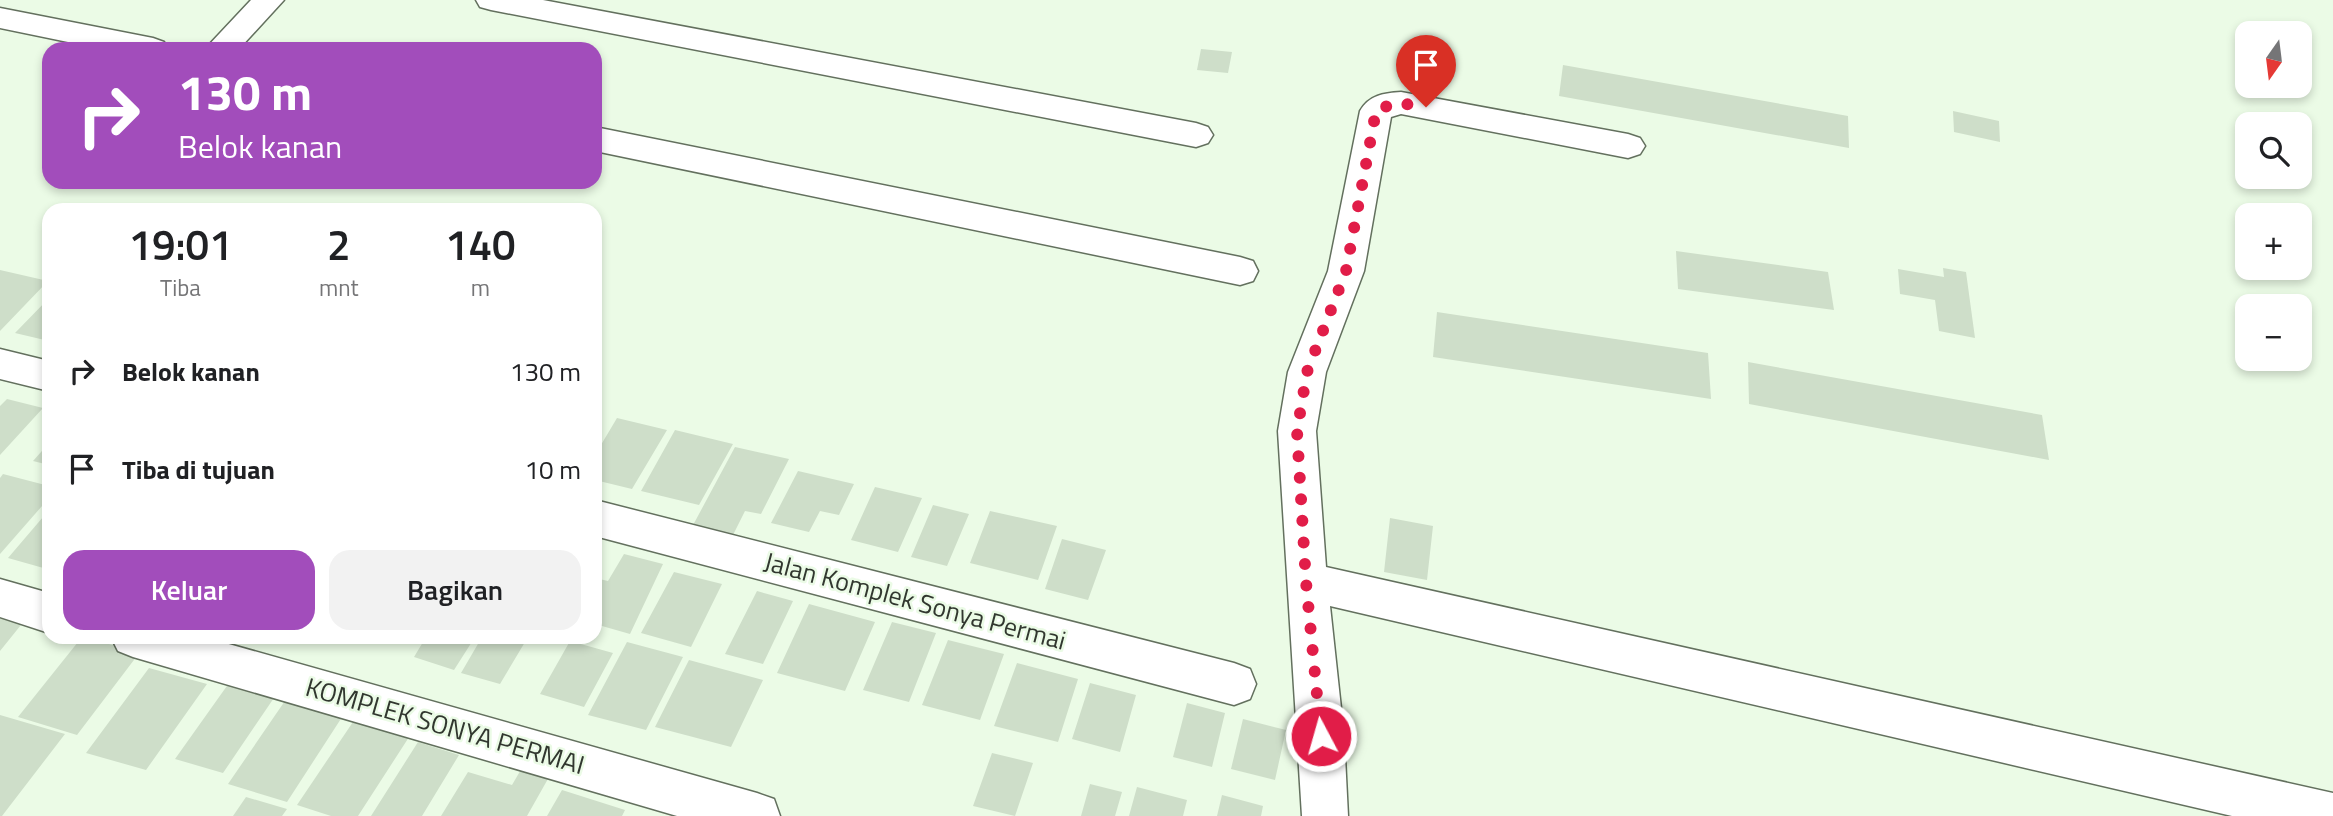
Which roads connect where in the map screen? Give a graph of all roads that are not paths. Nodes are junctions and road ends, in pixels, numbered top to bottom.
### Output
1 (270, 0) edge
2 (491, 0) edge
3 (0, 18) edge
4 (118, 42) edge
5 (228, 42) edge
6 (1196, 135) dead end
7 (602, 140) edge
8 (1628, 146) dead end
9 (1240, 271) dead end
10 (0, 363) edge
11 (42, 374) edge
12 (602, 520) edge
13 (1306, 582) junction
14 (0, 598) edge
15 (42, 611) edge
16 (157, 644) edge
17 (1234, 684) dead end
18 (757, 816) edge
19 (1325, 816) edge
20 (2333, 816) edge

1 - 5 street
2 - 6 street
3 - 4 street
7 - 9 street
8 - 13 street
10 - 11 street
12 - 17 street, Jalan Komplek Sonya Permai
13 - 19 street
13 - 20 street
14 - 15 street
16 - 18 street, KOMPLEK SONYA PERMAI

